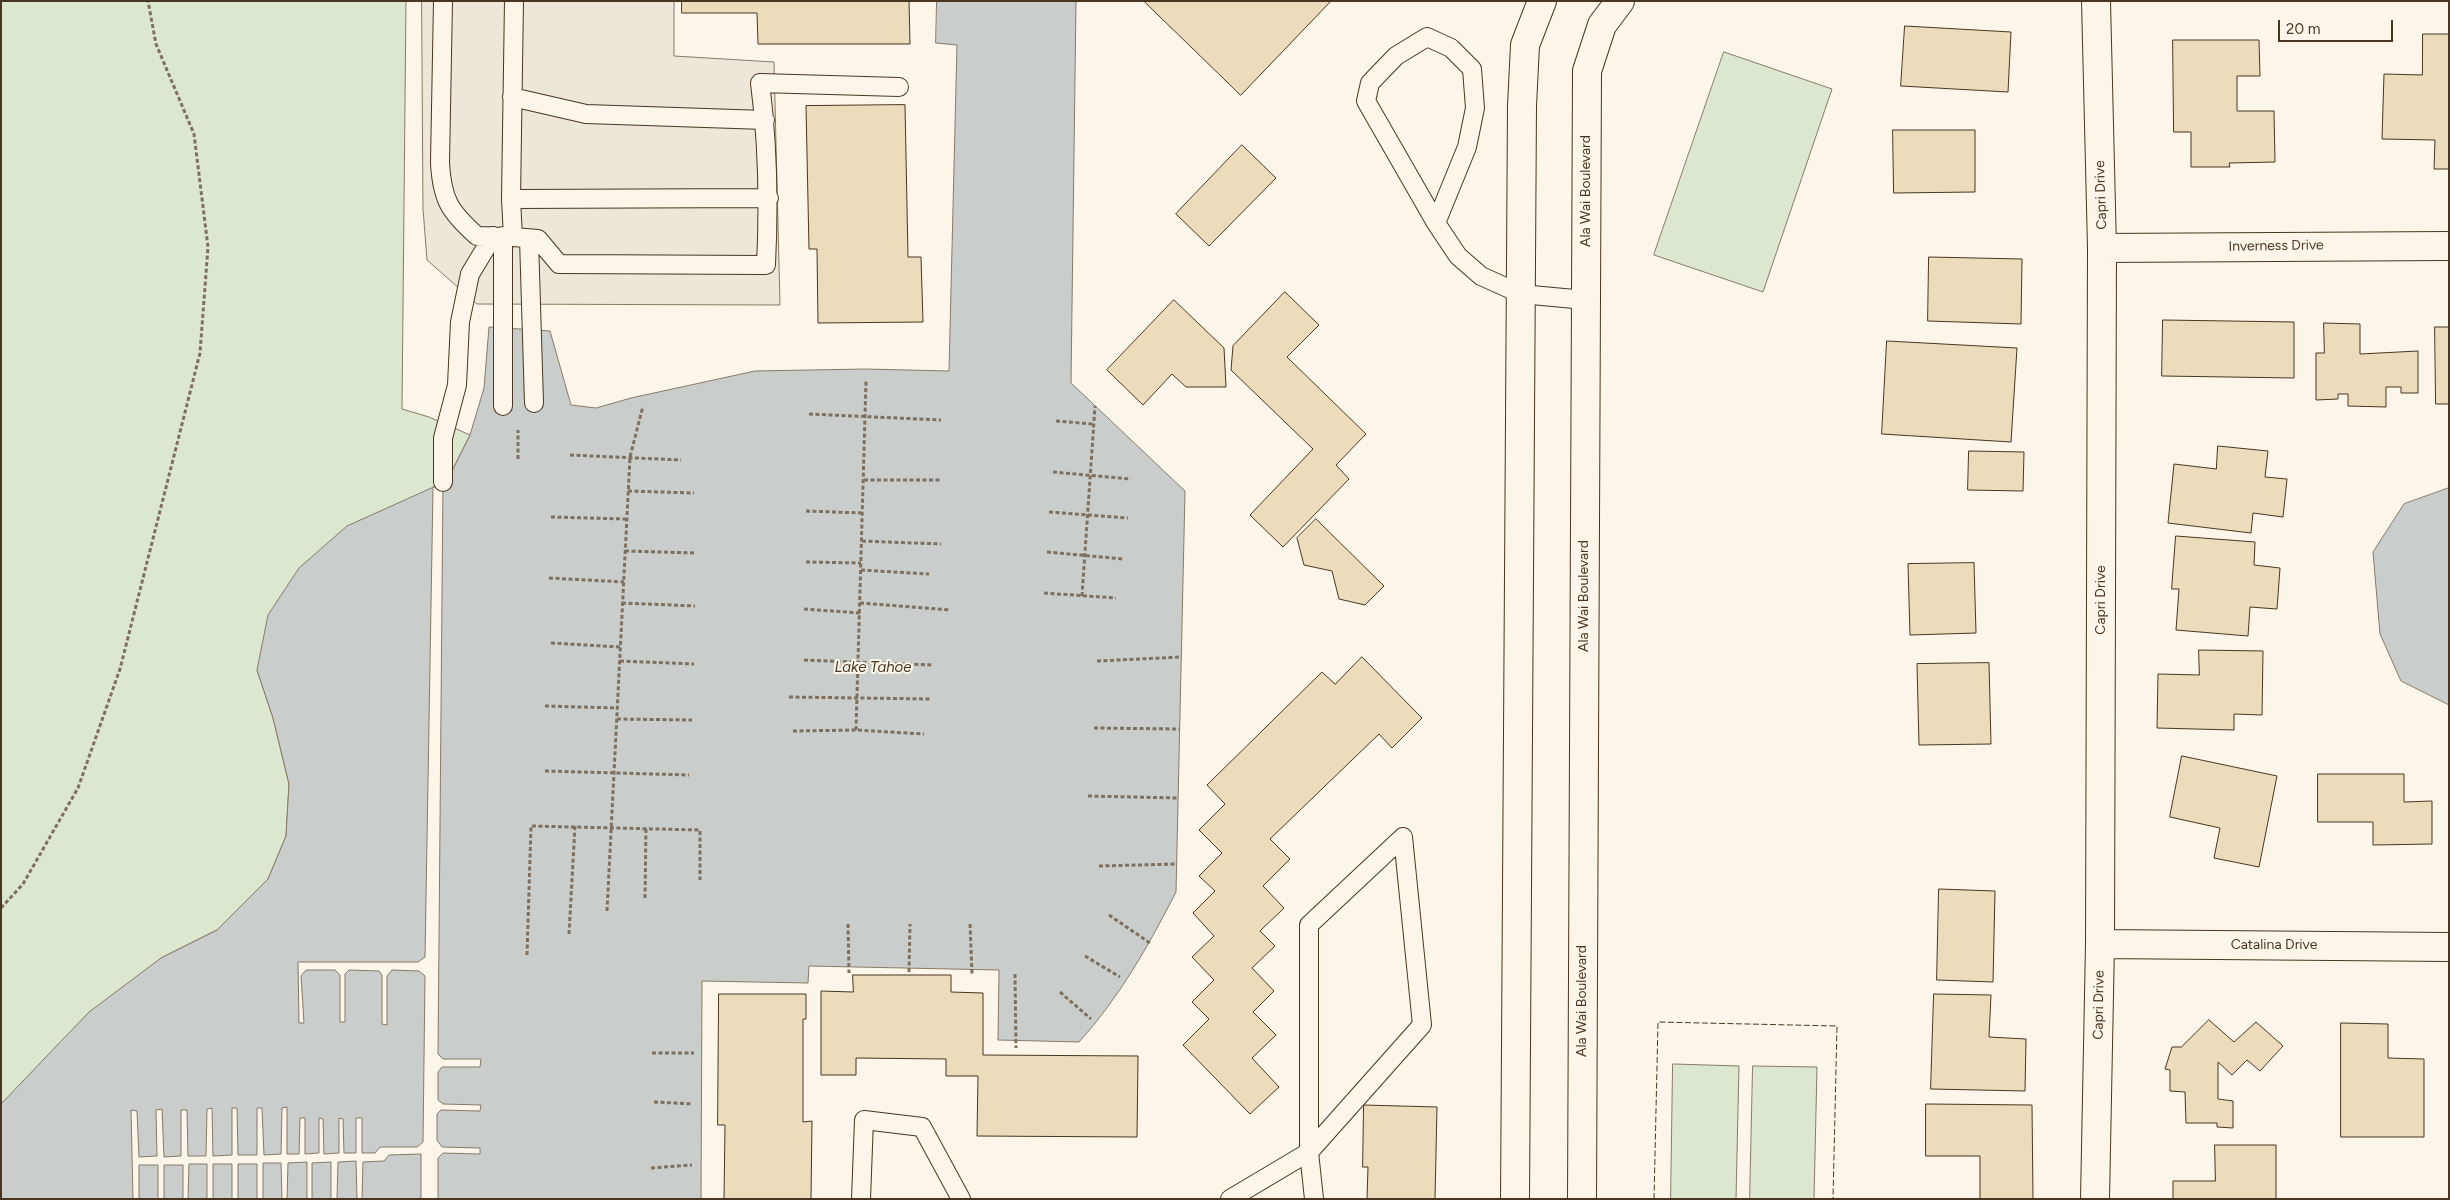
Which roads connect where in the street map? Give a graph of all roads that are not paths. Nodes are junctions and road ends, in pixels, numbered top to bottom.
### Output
1 (443, 1) edge
2 (514, 1) edge
3 (1542, 1) edge
4 (1620, 1) edge
5 (2096, 1) edge
6 (899, 87) dead end
7 (512, 97) junction
8 (765, 120) junction
9 (769, 198) junction
10 (511, 199) junction
11 (1436, 223) junction
12 (509, 237) junction
13 (2449, 246) edge
14 (2102, 248) junction
15 (1521, 294) junction
16 (1585, 300) junction
17 (534, 403) dead end
18 (503, 406) dead end
19 (443, 482) dead end
20 (2100, 944) junction
21 (2449, 947) edge
22 (1309, 1152) junction
23 (861, 1199) edge
24 (961, 1199) edge
25 (1230, 1199) edge
26 (1314, 1199) edge
27 (1515, 1199) edge
28 (1582, 1199) edge
29 (2096, 1199) edge

1 - 12 lane
2 - 7 lane
3 - 15 street
4 - 16 street, Ala Wai Boulevard
5 - 14 street, Capri Drive
6 - 8 lane
7 - 8 lane
7 - 10 lane
8 - 9 lane
9 - 10 lane
9 - 12 lane
10 - 12 lane
11 - 11 lane
11 - 15 lane
12 - 17 lane
12 - 18 lane
12 - 19 lane
13 - 14 street, Inverness Drive
14 - 20 street, Capri Drive
15 - 16 lane
15 - 27 street
16 - 28 street, Ala Wai Boulevard
20 - 21 street, Catalina Drive
20 - 29 street, Capri Drive
22 - 22 lane
22 - 25 lane
22 - 26 lane
23 - 24 lane

